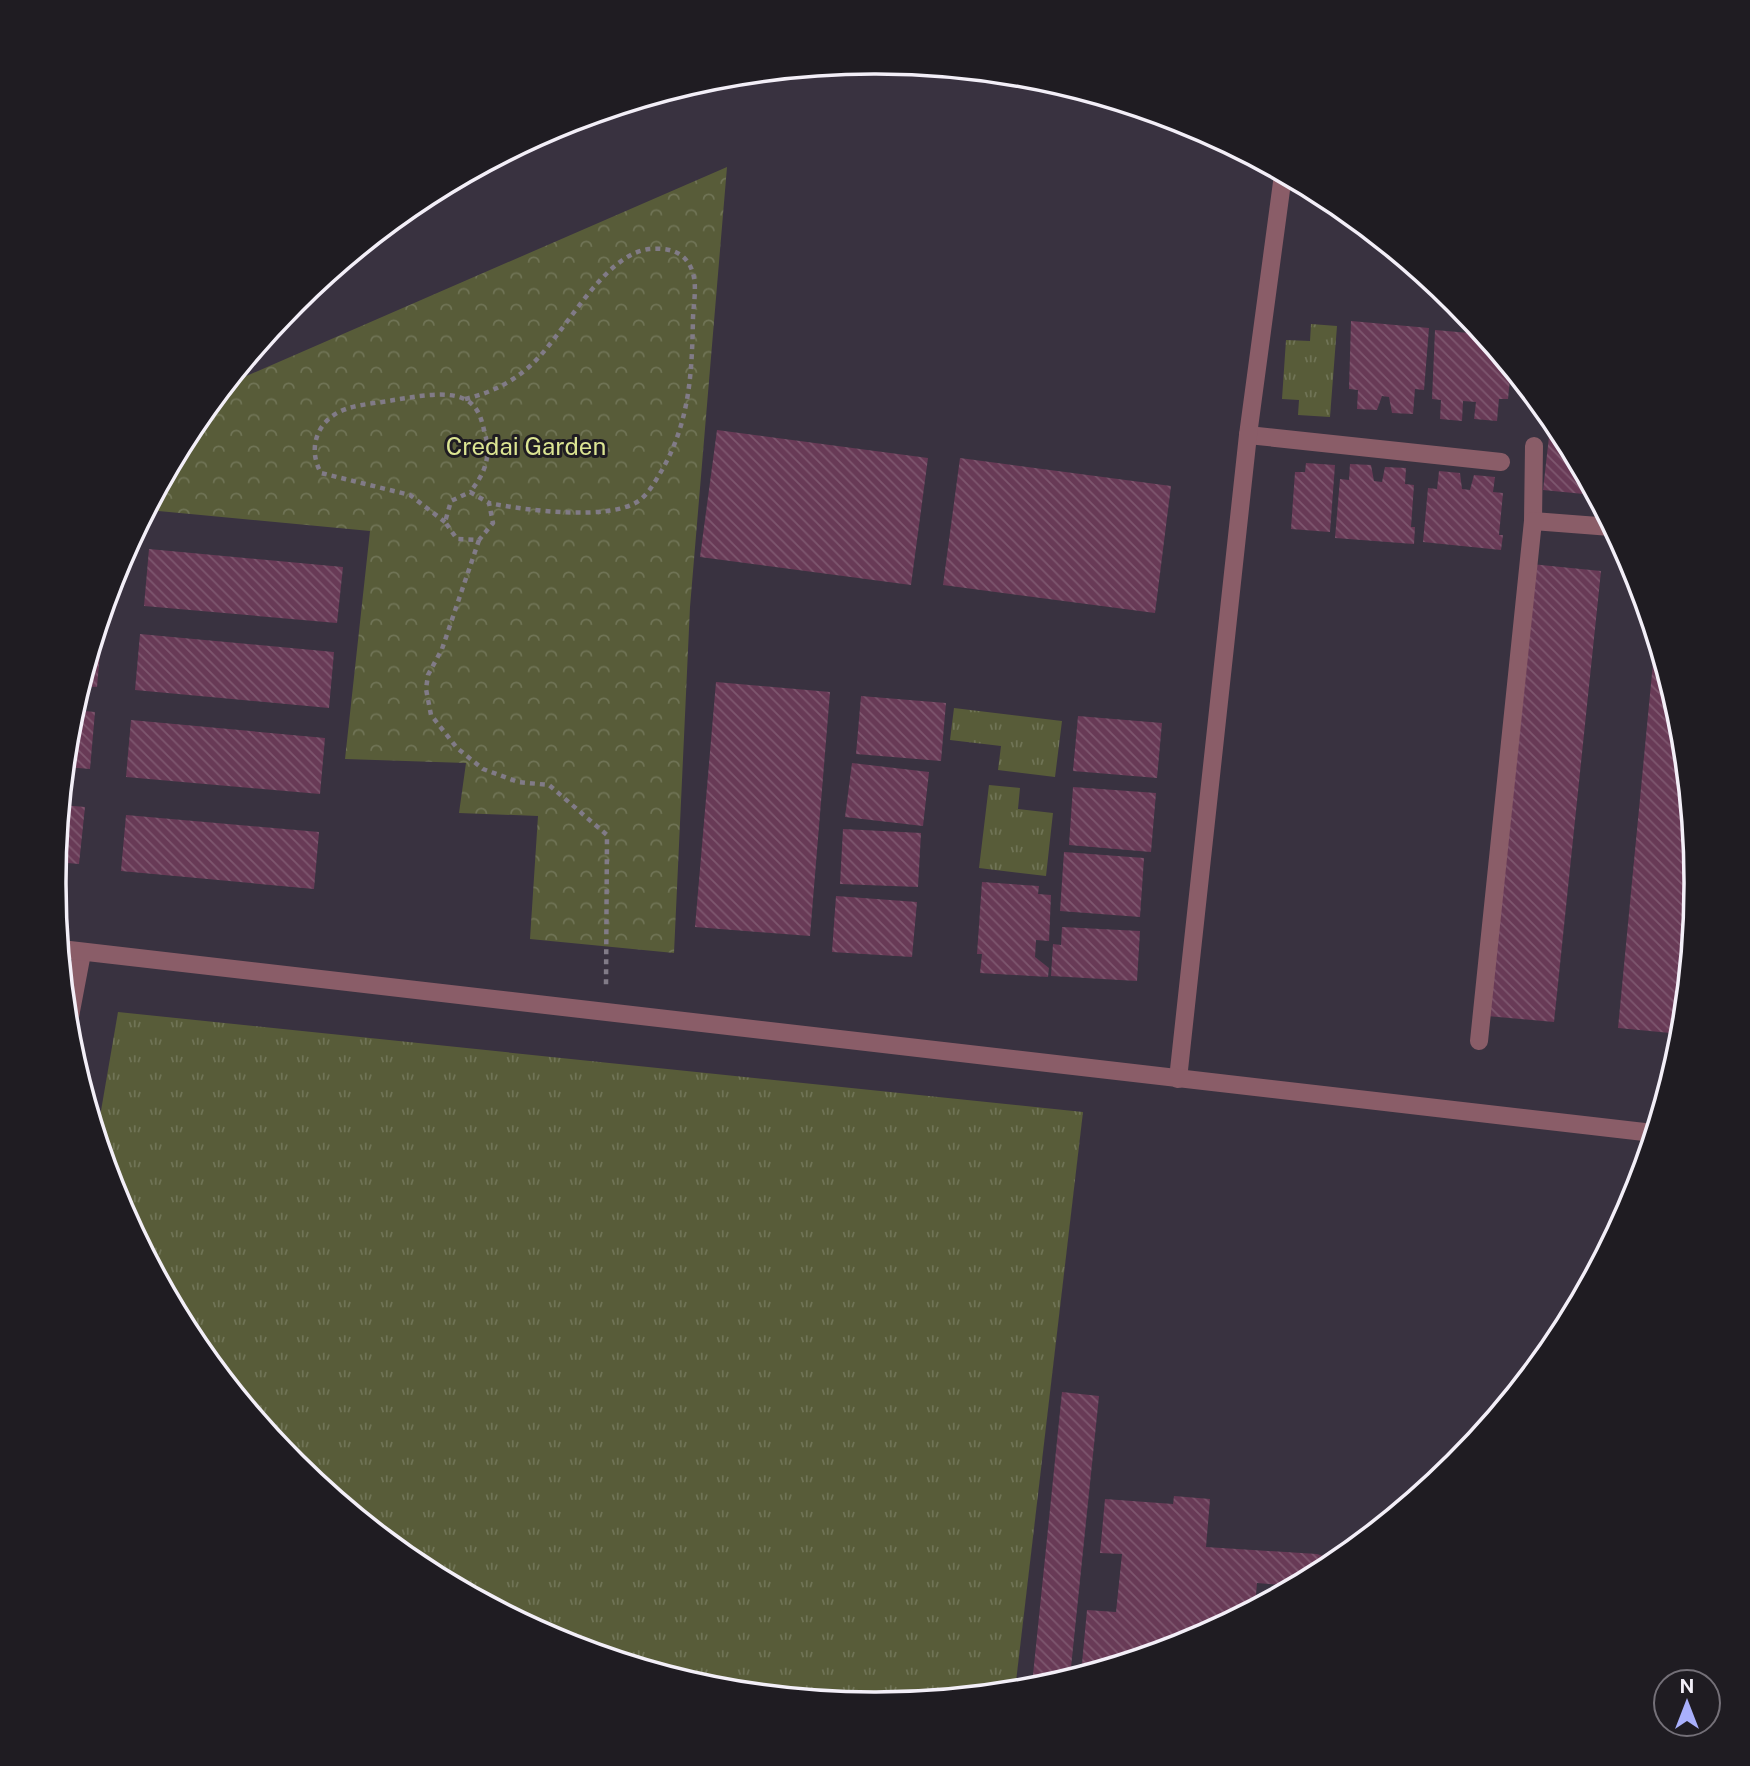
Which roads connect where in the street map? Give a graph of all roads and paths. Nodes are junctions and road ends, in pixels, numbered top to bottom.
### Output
1 (1282, 185) edge
2 (465, 399) junction
3 (1248, 435) junction
4 (1534, 446) dead end
5 (1501, 462) dead end
6 (470, 492) junction
7 (489, 503) junction
8 (1533, 521) junction
9 (445, 522) junction
10 (1601, 526) edge
11 (479, 540) junction
12 (69, 951) edge
13 (82, 953) junction
14 (74, 995) edge
15 (604, 1013) junction
16 (1479, 1041) dead end
17 (1178, 1079) junction
18 (1644, 1132) edge

1 - 3 street
2 - 6 path
2 - 7 path
2 - 9 path
3 - 5 street
3 - 17 street
4 - 8 street
6 - 7 path
6 - 9 path
7 - 11 path
8 - 10 street
8 - 16 street
9 - 11 path
11 - 15 path
12 - 13 street
13 - 14 street
13 - 15 street
15 - 17 street
17 - 18 street

